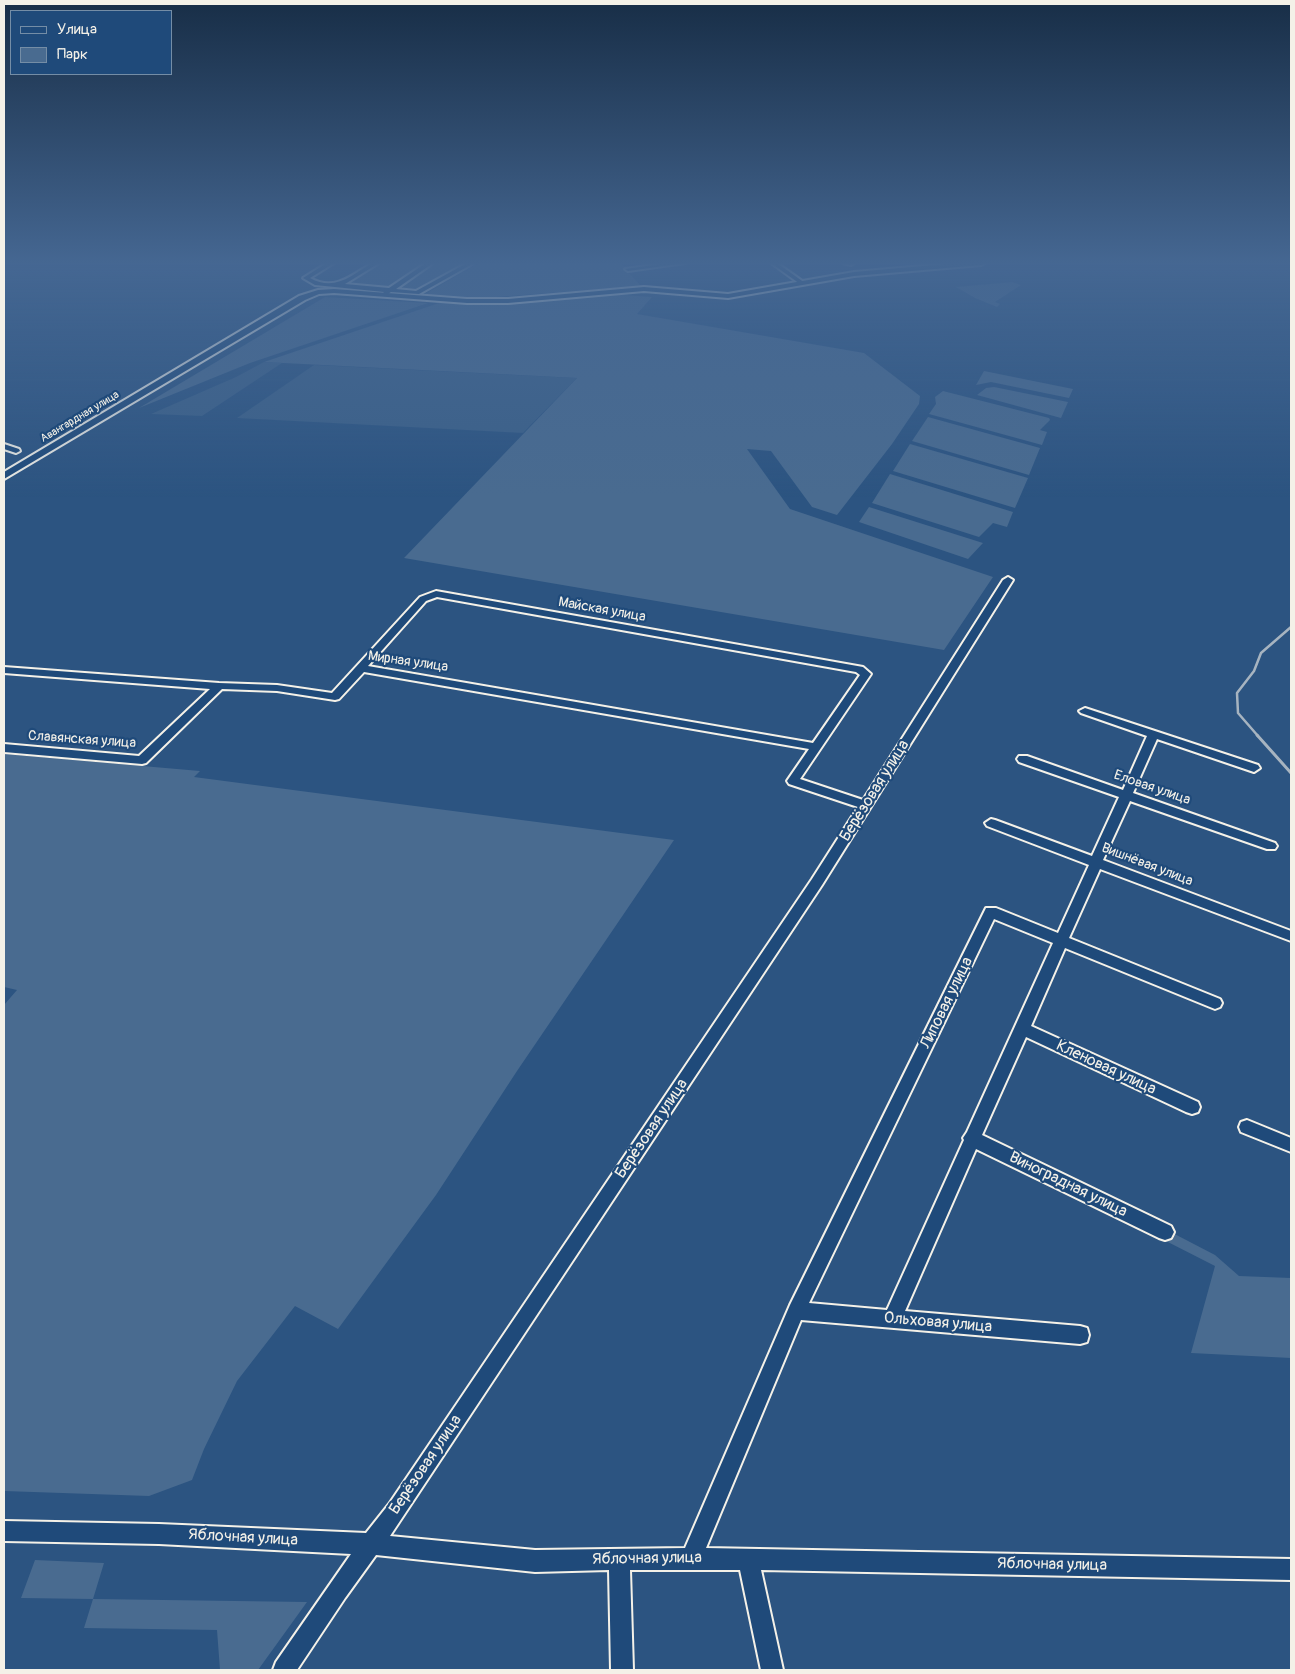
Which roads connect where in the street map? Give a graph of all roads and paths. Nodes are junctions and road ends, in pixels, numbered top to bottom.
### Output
1 (230, 341) edge
2 (4, 446) edge
3 (16, 451) dead end
4 (4, 476) edge
5 (1008, 580) dead end
6 (361, 668) junction
7 (4, 670) edge
8 (220, 686) junction
9 (1085, 711) dead end
10 (1154, 733) junction
11 (816, 747) junction
12 (4, 748) edge
13 (1023, 759) dead end
14 (1254, 768) dead end
15 (1126, 794) junction
16 (866, 805) junction
17 (991, 823) dead end
18 (1271, 846) dead end
19 (1096, 862) junction
20 (1291, 936) edge
21 (1061, 940) junction
22 (1215, 1003) dead end
23 (1021, 1028) junction
24 (1192, 1107) dead end
25 (1247, 1127) dead end
26 (972, 1138) junction
27 (1291, 1145) edge
28 (1165, 1232) dead end
29 (796, 1311) junction
30 (892, 1319) junction
31 (1080, 1335) dead end
32 (4, 1531) edge
33 (371, 1544) junction
34 (691, 1558) junction
35 (618, 1559) junction
36 (748, 1559) junction
37 (1291, 1570) edge
38 (284, 1670) edge
39 (622, 1670) edge
40 (772, 1670) edge

1 - 4 main road, Авангардная улица
2 - 3 street
5 - 16 street, Берёзовая улица
6 - 8 street, Мирная улица
6 - 11 street, Мирная улица
6 - 11 street, Майская улица
7 - 8 street, Мирная улица
8 - 12 street, Славянская улица
9 - 10 street
10 - 14 street
10 - 15 street
11 - 16 street
13 - 15 street, Еловая улица
15 - 18 street, Еловая улица
15 - 19 street
16 - 33 street, Берёзовая улица
17 - 19 street, Вишнёвая улица
19 - 20 street, Вишнёвая улица
19 - 21 street
21 - 22 street, Липовая улица
21 - 23 street
21 - 29 street, Липовая улица
23 - 24 street, Кленовая улица
23 - 26 street
25 - 27 street
26 - 28 street, Виноградная улица
26 - 30 street
29 - 30 street, Ольховая улица
29 - 34 street
30 - 31 street, Ольховая улица
32 - 33 street, Яблочная улица
33 - 35 street, Яблочная улица
33 - 38 street, Берёзовая улица
34 - 35 street, Яблочная улица
34 - 36 street, Яблочная улица
35 - 39 street
36 - 37 street, Яблочная улица
36 - 40 street

